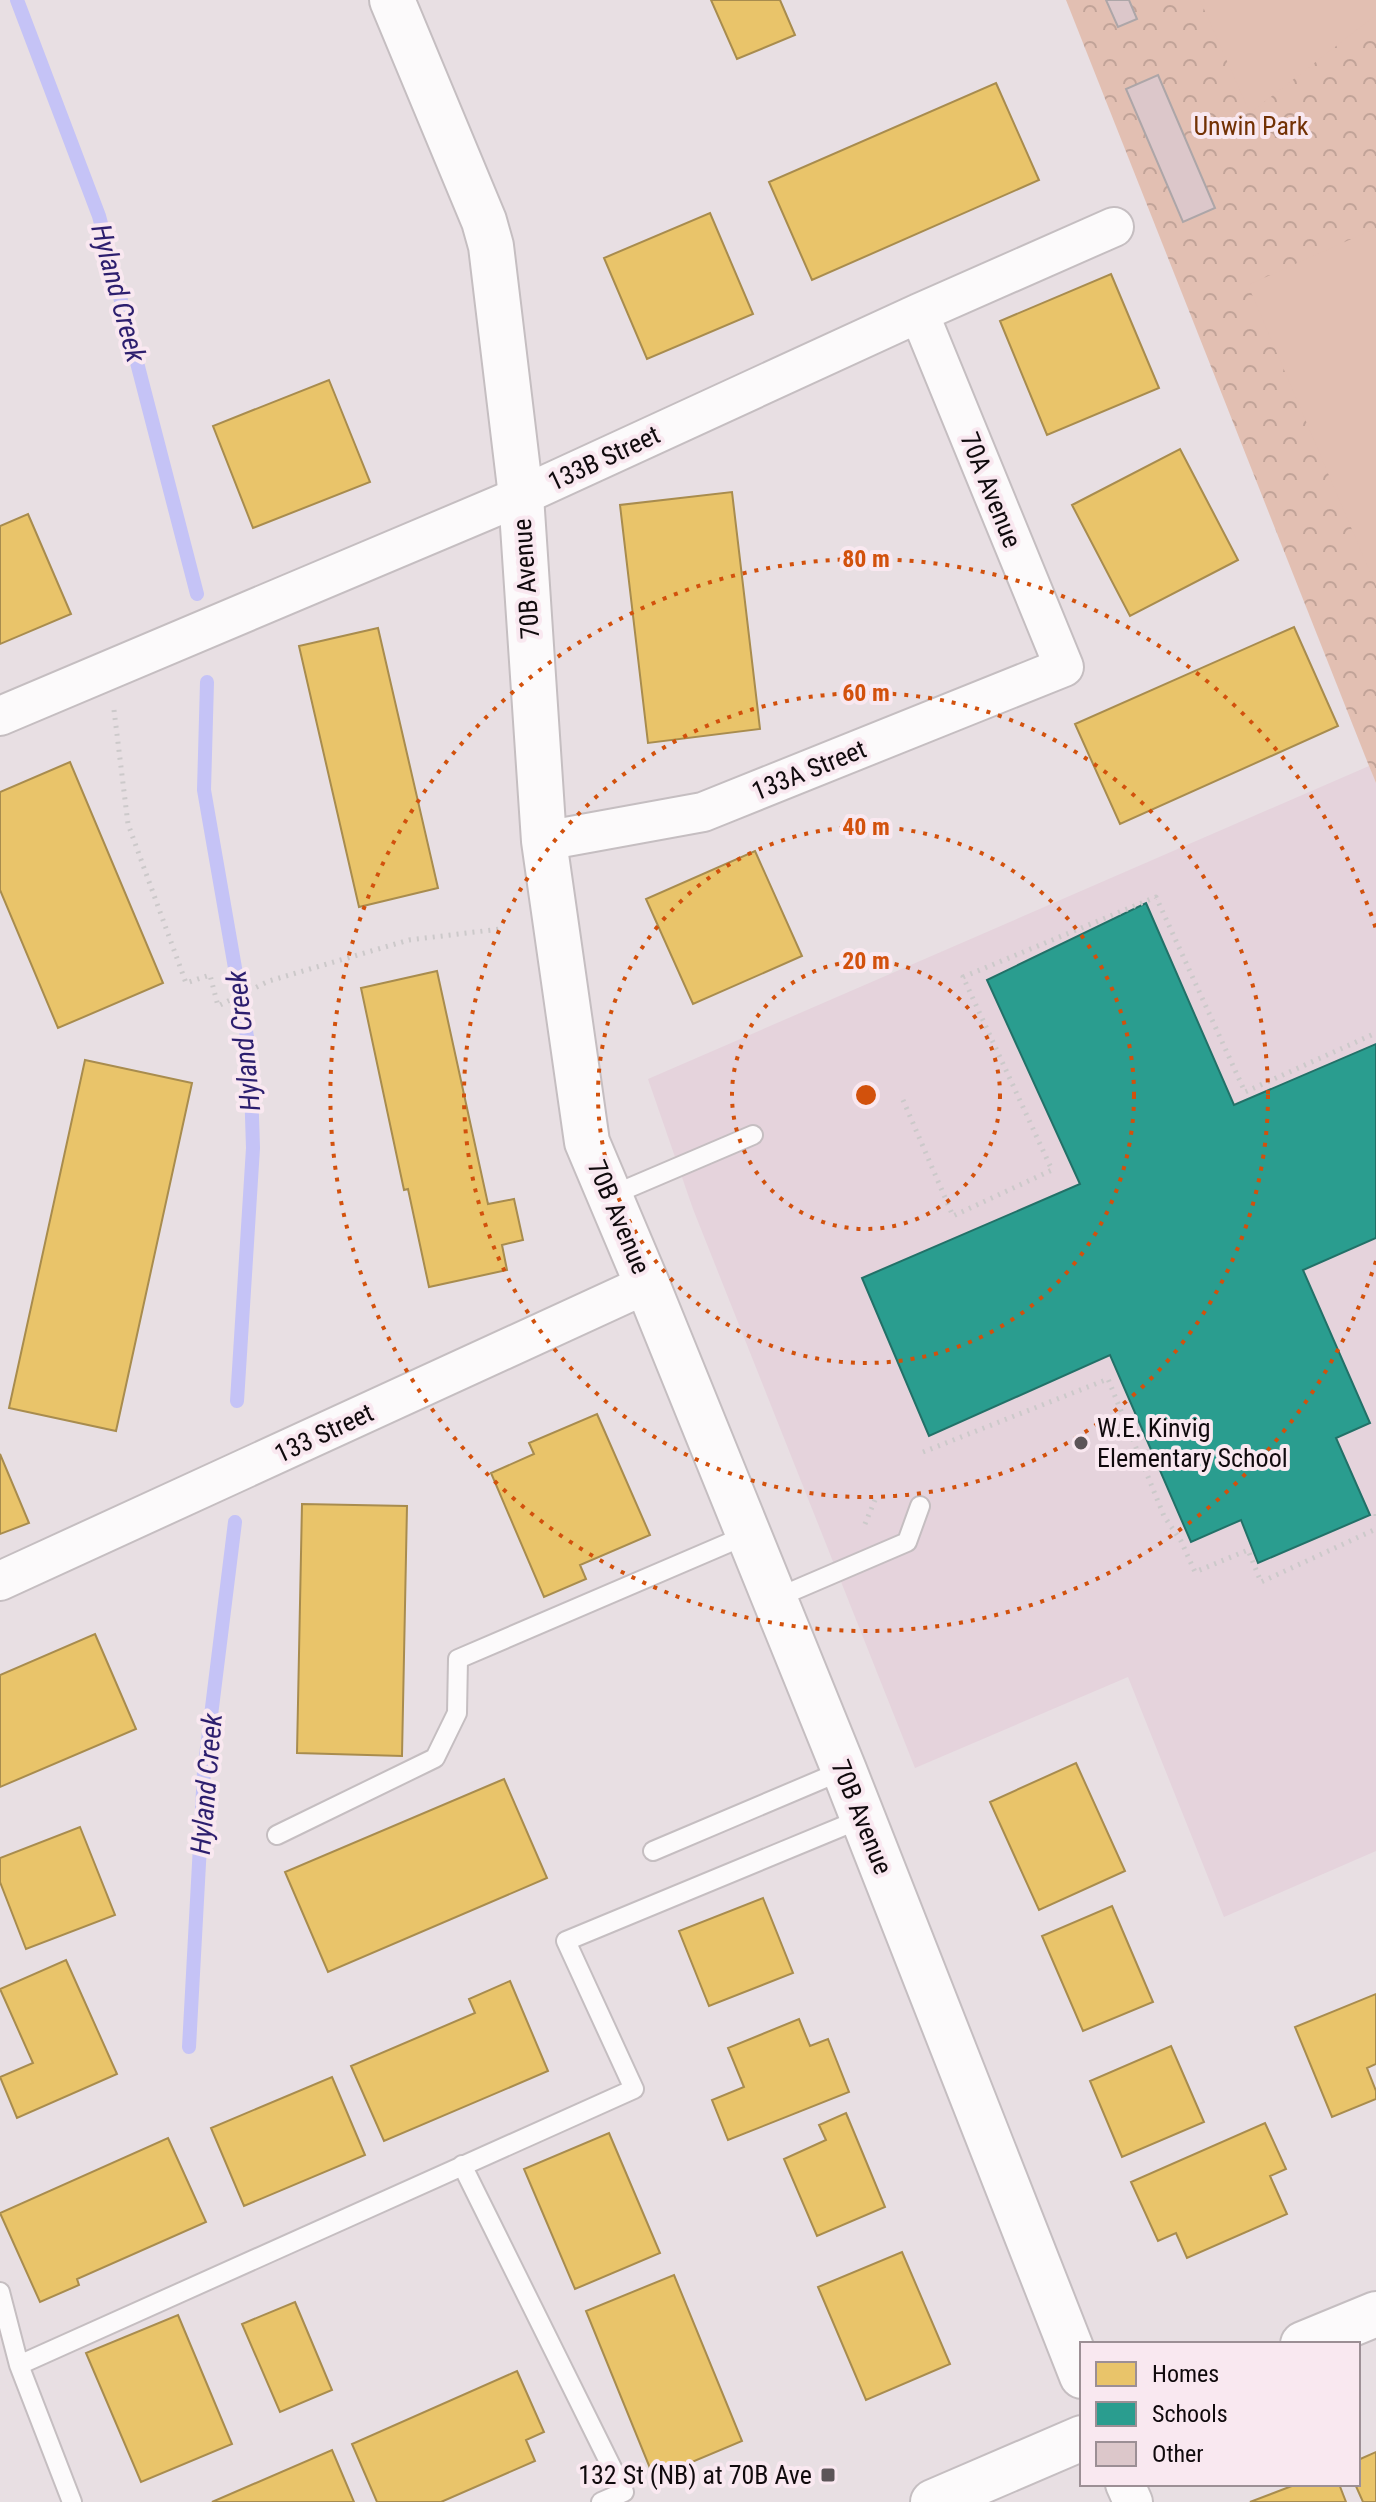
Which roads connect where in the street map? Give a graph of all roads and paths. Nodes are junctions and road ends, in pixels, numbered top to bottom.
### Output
1 (392, 0) edge
2 (1114, 227) dead end
3 (919, 313) junction
4 (521, 496) junction
5 (1064, 667) joint
6 (109, 670) junction
7 (0, 716) edge
8 (544, 841) junction
9 (500, 929) dead end
10 (1376, 1033) edge
11 (903, 1100) dead end
12 (753, 1135) dead end
13 (610, 1196) junction
14 (647, 1284) junction
15 (923, 1452) dead end
16 (920, 1506) dead end
17 (1376, 1529) edge
18 (747, 1535) junction
19 (0, 1581) edge
20 (774, 1599) junction
21 (844, 1770) junction
22 (863, 1818) junction
23 (277, 1835) dead end
24 (653, 1851) dead end
25 (462, 2165) junction
26 (0, 2292) edge
27 (1376, 2314) edge
28 (1308, 2342) edge
29 (19, 2365) junction
30 (1080, 2371) edge
31 (1080, 2439) edge
32 (72, 2502) edge
33 (601, 2502) edge
34 (933, 2502) edge

1 - 4 street, 70B Avenue
2 - 3 street, 133B Street
3 - 4 street, 133B Street
3 - 5 street, 70A Avenue
4 - 6 street, 133B Street
4 - 8 street, 70B Avenue
5 - 8 street, 133A Street
6 - 7 street, 133B Street
6 - 9 path
8 - 13 street, 70B Avenue
10 - 11 path
12 - 13 lane
13 - 14 street, 70B Avenue
14 - 18 street, 70B Avenue
14 - 19 street, 133 Street
15 - 17 path
16 - 20 lane
18 - 20 street, 70B Avenue
18 - 23 lane
20 - 21 street, 70B Avenue
21 - 22 street, 70B Avenue
21 - 24 lane
22 - 25 lane
22 - 30 street, 70B Avenue
25 - 29 lane
25 - 33 lane
26 - 29 lane
27 - 28 street
29 - 32 lane
31 - 34 street

